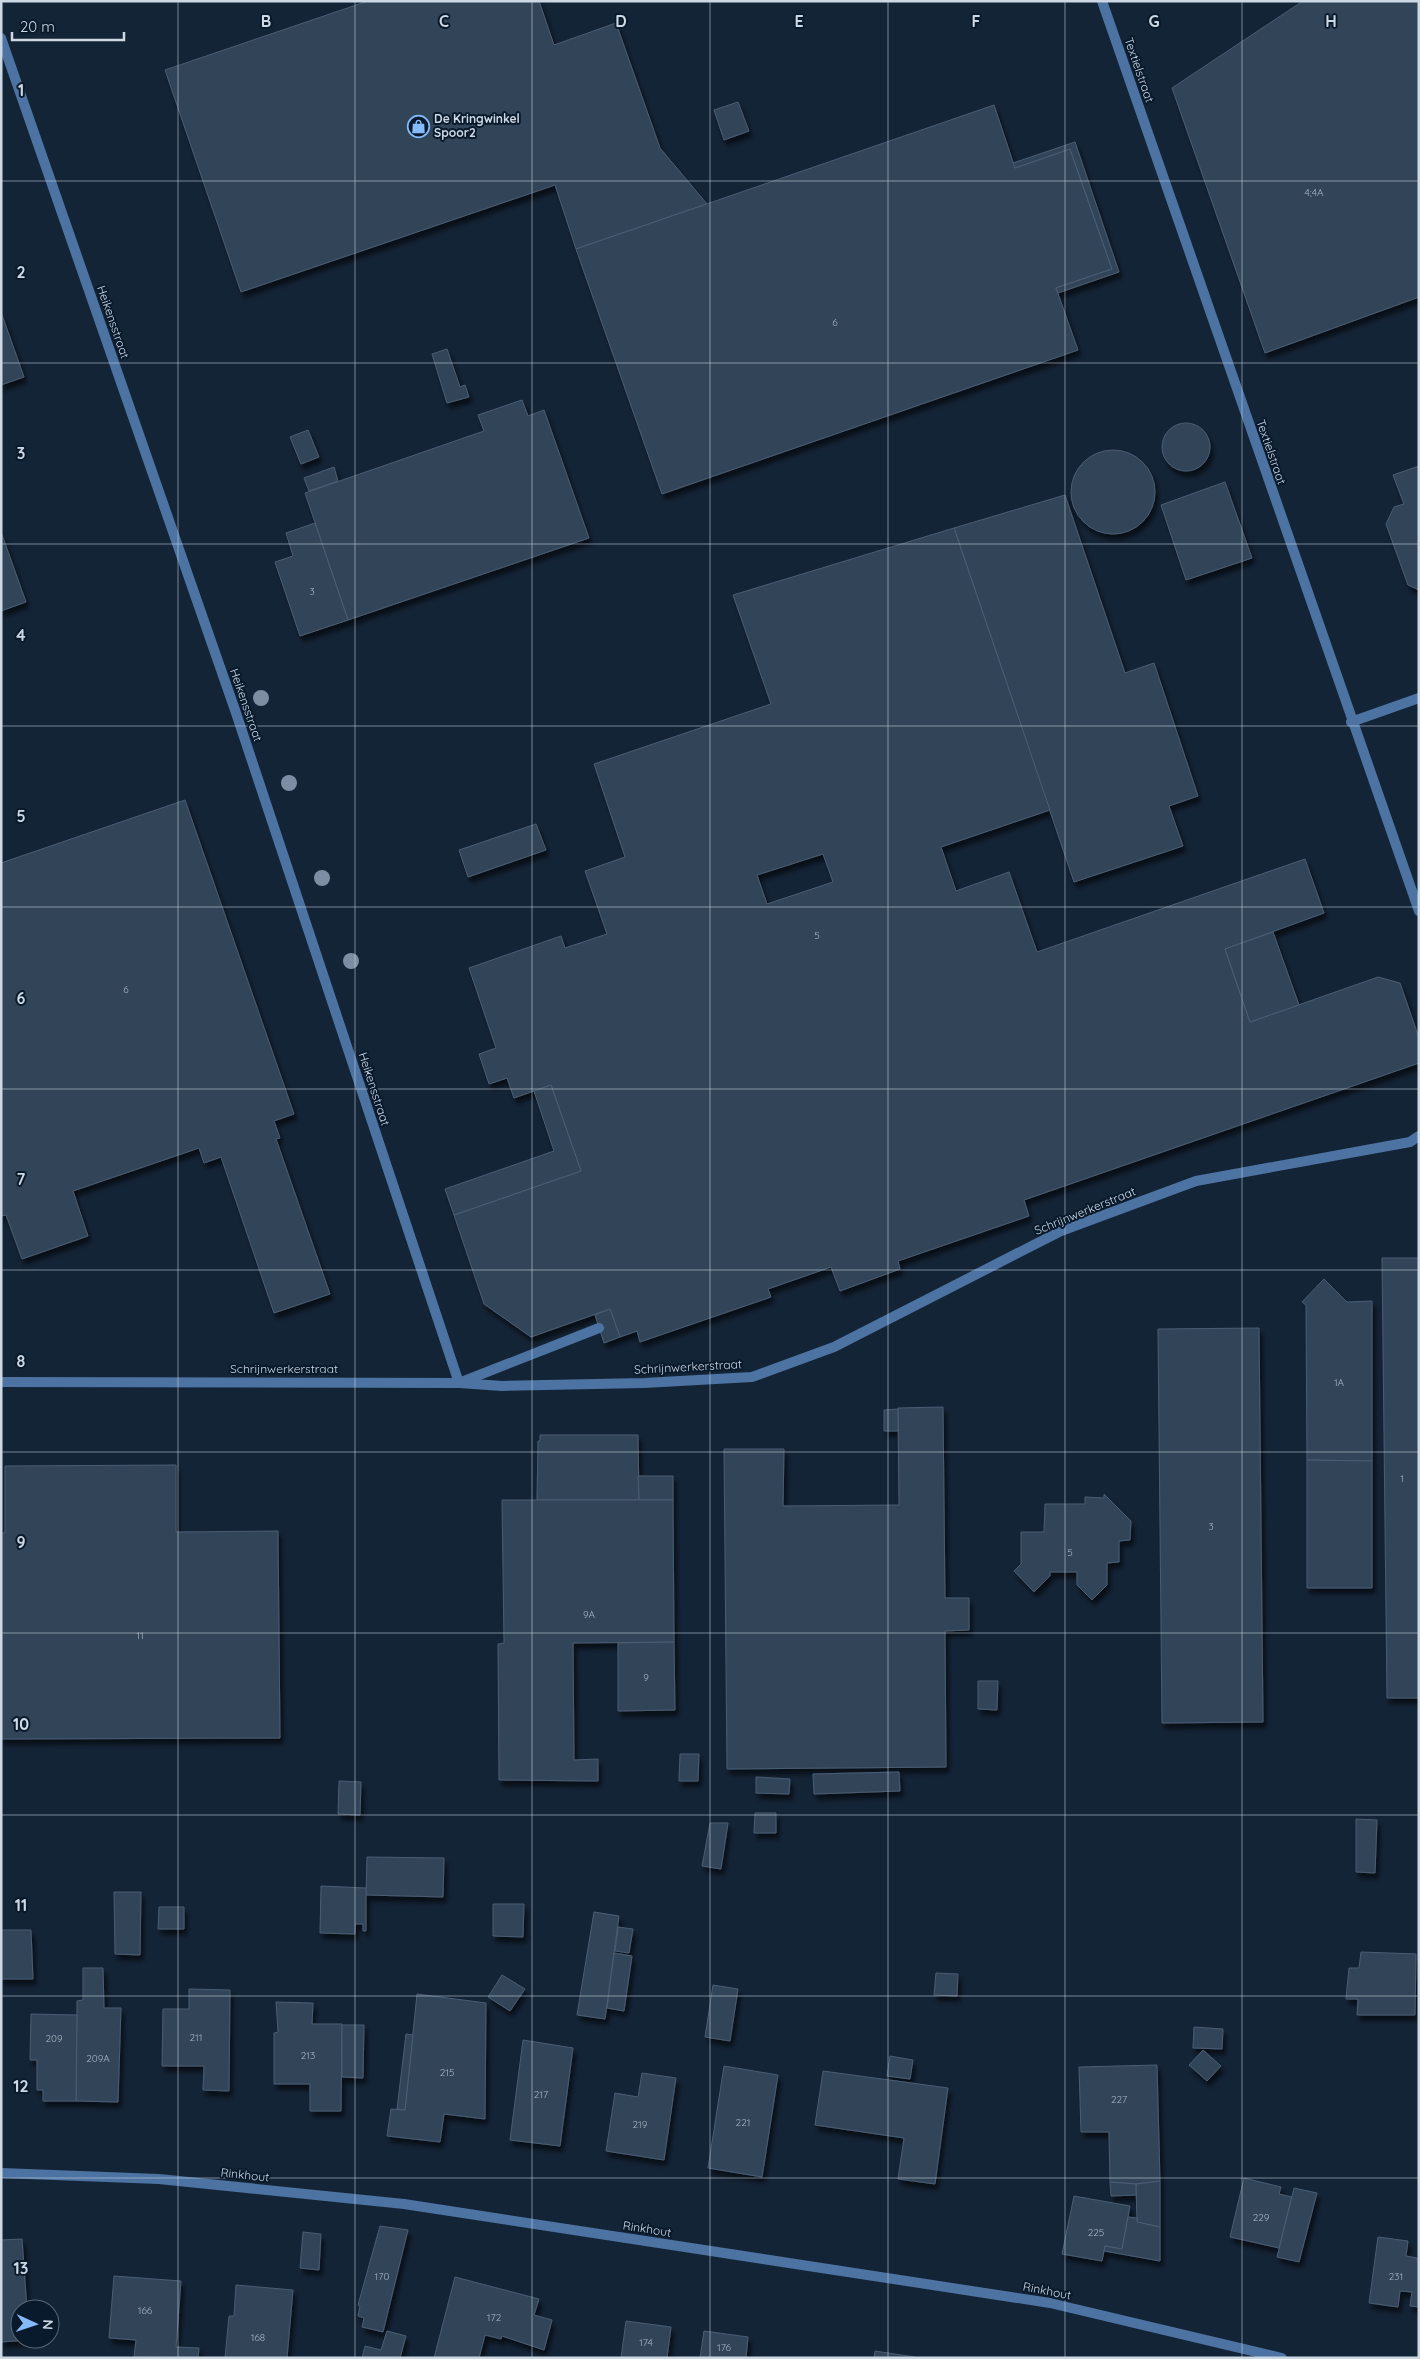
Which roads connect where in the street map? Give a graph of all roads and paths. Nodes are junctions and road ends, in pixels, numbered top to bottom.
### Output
1 (1102, 1) edge
2 (1, 38) edge
3 (1419, 698) edge
4 (1351, 722) junction
5 (1419, 911) edge
6 (1419, 1136) edge
7 (600, 1328) dead end
8 (1, 1382) edge
9 (459, 1383) junction
10 (1, 2173) edge
11 (1282, 2358) edge

1 - 4 street, Textielstraat
2 - 9 street, Heikensstraat
3 - 4 street
4 - 5 street, Textielstraat
6 - 9 street, Schrijnwerkerstraat
7 - 9 street
8 - 9 street, Schrijnwerkerstraat
10 - 11 street, Rinkhout

